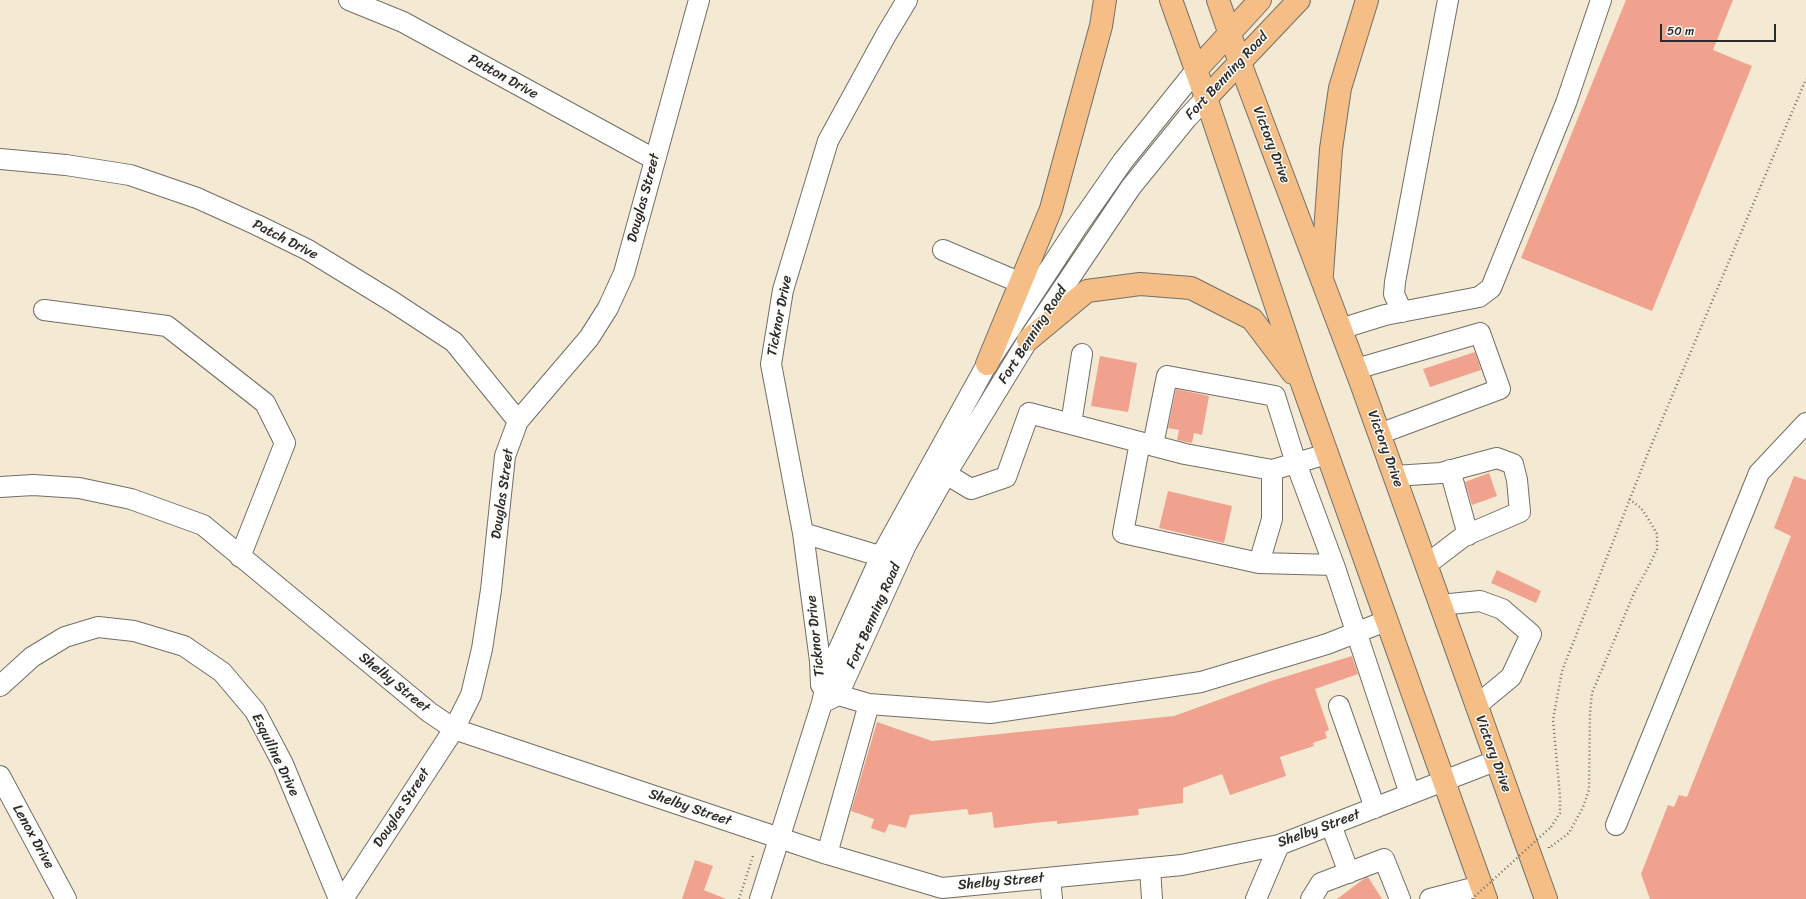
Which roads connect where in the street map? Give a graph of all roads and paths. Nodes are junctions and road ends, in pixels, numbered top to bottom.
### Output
1 (349, 0) edge
2 (699, 0) edge
3 (907, 0) edge
4 (1105, 0) edge
5 (1171, 0) edge
6 (1218, 0) edge
7 (1260, 0) edge
8 (1299, 0) edge
9 (1367, 0) edge
10 (1448, 0) edge
11 (1601, 0) edge
12 (1230, 33) junction
13 (1240, 63) junction
14 (1196, 70) junction
15 (1806, 79) edge
16 (1206, 98) junction
17 (0, 159) edge
18 (654, 159) junction
19 (943, 250) dead end
20 (1322, 281) junction
21 (1021, 283) junction
22 (44, 310) dead end
23 (1402, 312) junction
24 (1340, 329) junction
25 (1028, 340) junction
26 (1082, 354) dead end
27 (987, 364) junction
28 (1356, 369) junction
29 (1303, 386) junction
30 (518, 421) junction
31 (1806, 423) edge
32 (1071, 424) junction
33 (1379, 434) junction
34 (1147, 444) junction
35 (1327, 454) junction
36 (1296, 463) junction
37 (1272, 470) junction
38 (1450, 470) junction
39 (946, 474) junction
40 (1394, 476) junction
41 (0, 487) edge
42 (1629, 499) junction
43 (803, 533) junction
44 (1468, 535) junction
45 (240, 557) junction
46 (890, 559) junction
47 (1259, 563) junction
48 (1334, 565) junction
49 (1426, 565) junction
50 (1440, 605) junction
51 (1386, 621) junction
52 (1356, 633) junction
53 (0, 686) edge
54 (830, 699) junction
55 (870, 704) junction
56 (1339, 706) dead end
57 (1476, 706) junction
58 (454, 729) junction
59 (1495, 760) junction
60 (0, 776) edge
61 (1443, 782) junction
62 (1410, 794) junction
63 (1375, 808) junction
64 (1331, 825) junction
65 (1616, 825) dead end
66 (1541, 827) dead end
67 (758, 830) junction
68 (779, 837) junction
69 (1279, 845) junction
70 (827, 854) junction
71 (1150, 868) junction
72 (1349, 873) junction
73 (1050, 878) junction
74 (940, 893) edge
75 (1480, 895) edge
76 (66, 899) edge
77 (339, 899) edge
78 (343, 899) edge
79 (739, 899) edge
80 (760, 899) edge
81 (1052, 899) edge
82 (1152, 899) edge
83 (1256, 899) edge
84 (1311, 899) edge
85 (1400, 899) edge
86 (1430, 899) edge
87 (1546, 899) edge

1 - 18 street, Patton Drive
2 - 18 street, Douglas Street
3 - 43 street, Ticknor Drive
4 - 21 main road
5 - 14 main road
6 - 12 main road, Victory Drive
7 - 12 main road, Fort Benning Road
8 - 13 main road, Fort Benning Road
9 - 20 main road
10 - 23 street
11 - 23 street
12 - 13 main road, Victory Drive
12 - 14 main road, Fort Benning Road
13 - 16 main road, Fort Benning Road
13 - 20 main road, Victory Drive
14 - 16 main road
14 - 27 street, Fort Benning Road
15 - 42 path
16 - 25 street, Fort Benning Road
16 - 29 main road
17 - 30 street, Patch Drive
18 - 30 street, Douglas Street
19 - 21 street
20 - 24 main road, Victory Drive
21 - 27 main road
22 - 45 street
23 - 24 street
24 - 28 main road, Victory Drive
25 - 29 main road
25 - 39 street, Fort Benning Road
26 - 32 street
27 - 46 street, Fort Benning Road
28 - 33 main road, Victory Drive
28 - 33 street
29 - 35 main road
30 - 58 street, Douglas Street
31 - 65 street
32 - 34 street
32 - 39 street
33 - 40 main road, Victory Drive
34 - 36 street
34 - 37 street
34 - 47 street
35 - 36 street
35 - 51 main road
36 - 37 street
36 - 48 street
37 - 47 street
38 - 40 street
38 - 44 street
38 - 44 street
39 - 46 street, Fort Benning Road
40 - 49 main road, Victory Drive
41 - 45 street, Shelby Street
42 - 66 path
42 - 75 path, bridge
43 - 46 street
43 - 54 street, Ticknor Drive
44 - 49 street
45 - 58 street, Shelby Street
46 - 54 street, Fort Benning Road
47 - 48 street
48 - 52 street
49 - 50 main road, Victory Drive
50 - 57 main road, Victory Drive
50 - 57 street
51 - 52 street
51 - 61 main road
52 - 55 street
52 - 62 street
53 - 77 street, Esquiline Drive
54 - 55 street
54 - 68 street, Fort Benning Road
55 - 70 street
56 - 63 street
57 - 59 main road, Victory Drive
58 - 67 street, Shelby Street
58 - 78 street, Douglas Street
59 - 61 street, Shelby Street
59 - 87 main road, Victory Drive
60 - 76 street, Lenox Drive
61 - 62 street, Shelby Street
61 - 75 main road
62 - 63 street, Shelby Street
63 - 64 street, Shelby Street
64 - 69 street, Shelby Street
64 - 72 street
67 - 68 street, Shelby Street
67 - 79 path
68 - 70 street, Shelby Street
68 - 80 street, Fort Benning Road
69 - 71 street, Shelby Street
69 - 83 street
70 - 74 street, Shelby Street
71 - 73 street, Shelby Street
71 - 82 street
72 - 84 street
72 - 85 street
73 - 74 street, Shelby Street
73 - 81 street
75 - 86 street

